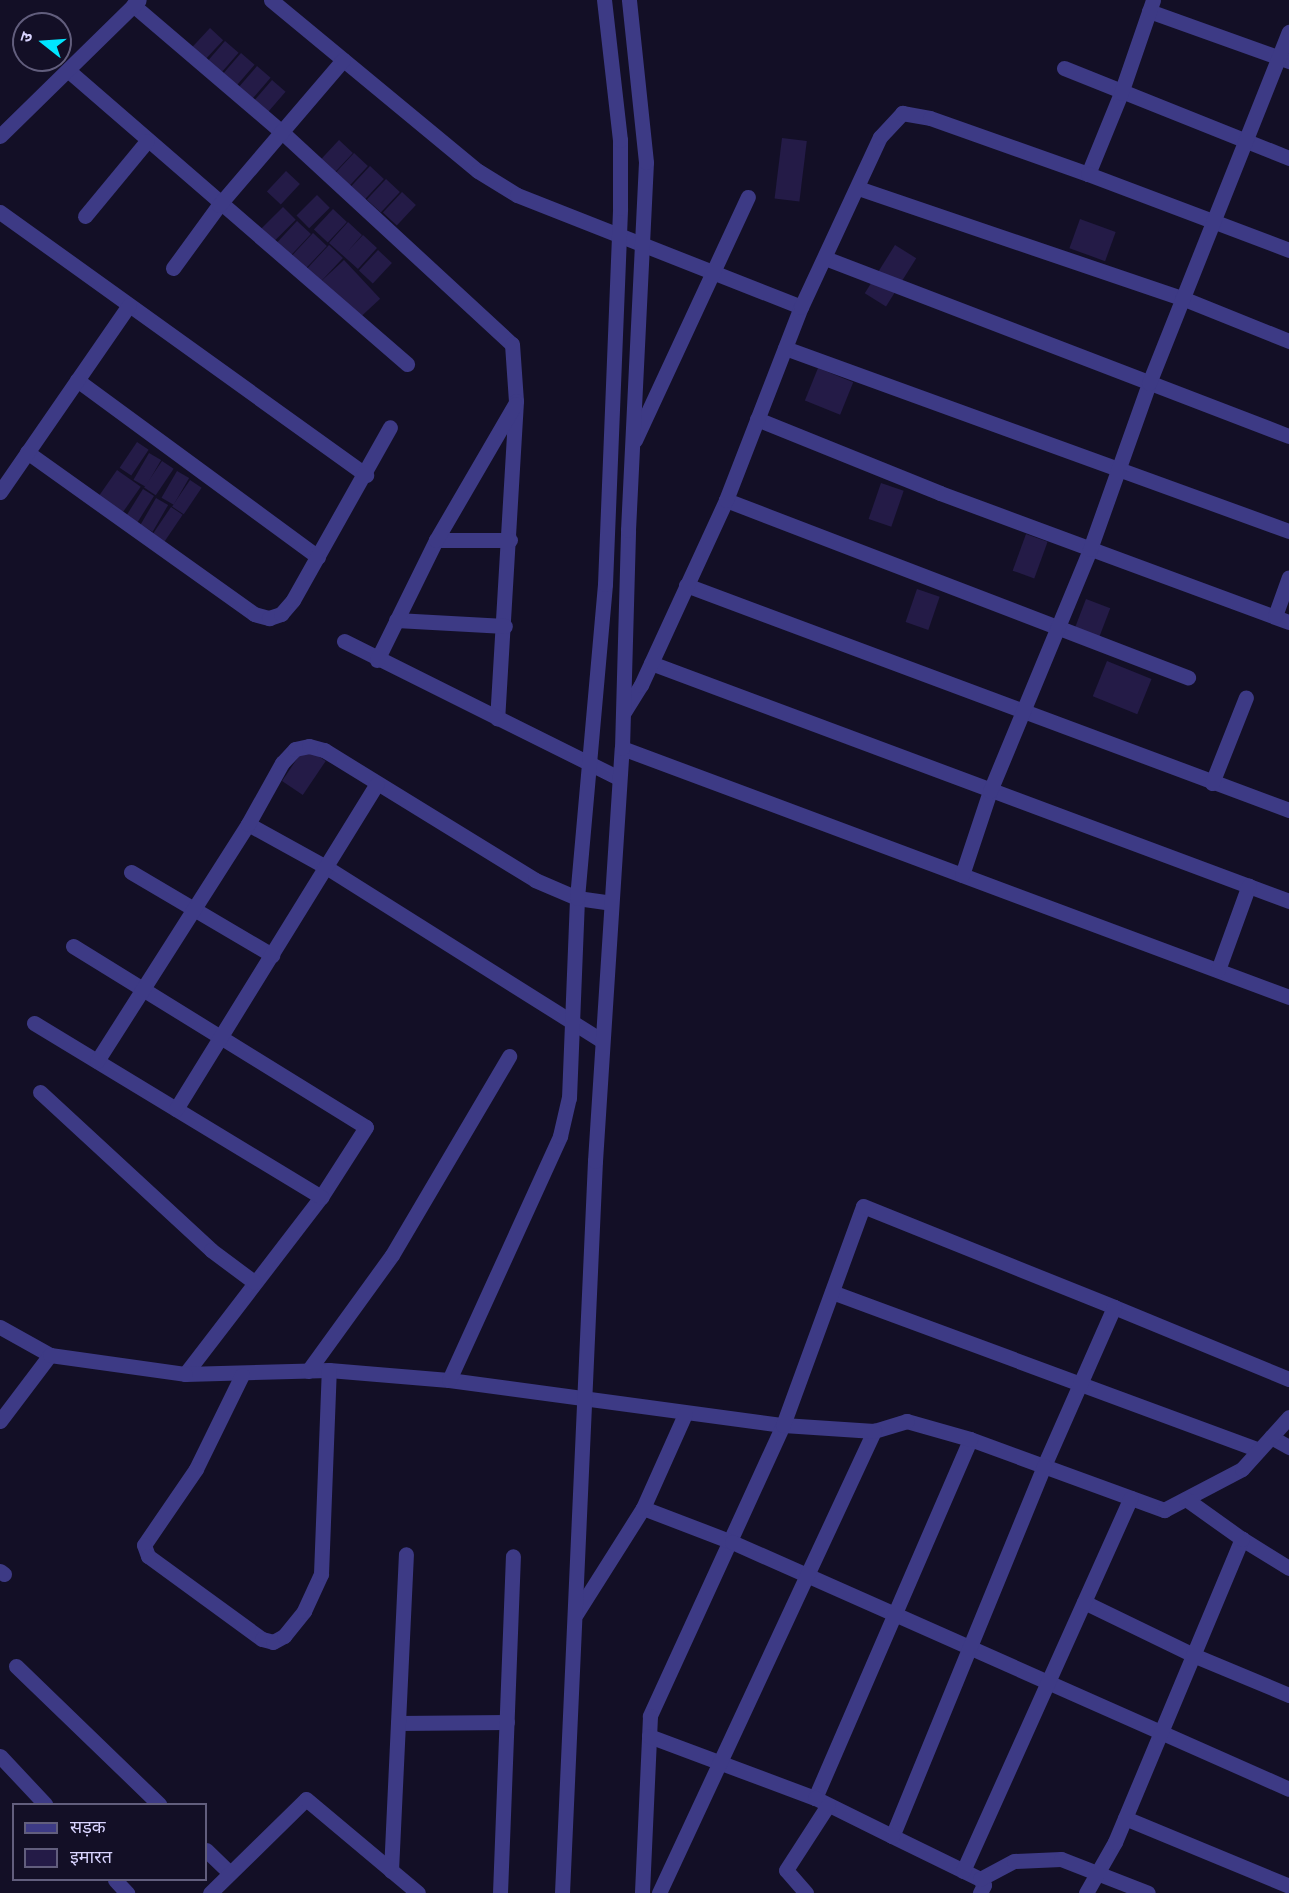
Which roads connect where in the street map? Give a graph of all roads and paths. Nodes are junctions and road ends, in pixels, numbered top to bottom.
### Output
1 (272, 0) edge
2 (604, 0) edge
3 (628, 0) edge
4 (136, 3) edge
5 (1151, 5) edge
6 (1289, 32) edge
7 (1284, 59) edge
8 (343, 60) junction
9 (1064, 68) dead end
10 (72, 70) edge
11 (70, 72) joint
12 (1122, 93) junction
13 (283, 134) junction
14 (0, 136) edge
15 (147, 141) junction
16 (1245, 142) junction
17 (1289, 158) edge
18 (1088, 174) junction
19 (858, 188) junction
20 (748, 197) dead end
21 (219, 205) junction
22 (0, 212) edge
23 (85, 216) dead end
24 (1215, 223) junction
25 (628, 240) junction
26 (1289, 250) edge
27 (825, 258) junction
28 (173, 268) dead end
29 (711, 271) junction
30 (1182, 298) junction
31 (129, 305) junction
32 (801, 308) junction
33 (1289, 340) edge
34 (785, 348) junction
35 (407, 364) dead end
36 (77, 380) junction
37 (1149, 383) junction
38 (516, 401) junction
39 (757, 419) junction
40 (390, 427) dead end
41 (1289, 436) edge
42 (631, 449) junction
43 (27, 452) junction
44 (1120, 468) junction
45 (366, 475) junction
46 (0, 492) edge
47 (726, 500) junction
48 (1289, 531) edge
49 (436, 540) junction
50 (510, 540) junction
51 (1090, 549) junction
52 (318, 557) junction
53 (1289, 577) edge
54 (686, 585) junction
55 (1282, 619) edge
56 (396, 620) junction
57 (505, 626) junction
58 (1058, 628) junction
59 (344, 641) dead end
60 (377, 660) junction
61 (651, 663) junction
62 (1188, 677) dead end
63 (1246, 697) dead end
64 (1023, 709) junction
65 (623, 714) junction
66 (497, 718) junction
67 (622, 748) junction
68 (604, 771) junction
69 (1212, 783) junction
70 (377, 784) junction
71 (990, 791) junction
72 (1289, 810) edge
73 (248, 824) junction
74 (326, 867) junction
75 (131, 872) dead end
76 (962, 875) junction
77 (1249, 885) junction
78 (581, 899) junction
79 (1289, 901) edge
80 (607, 902) junction
81 (194, 910) junction
82 (73, 946) dead end
83 (272, 955) junction
84 (1218, 969) junction
85 (142, 986) junction
86 (1289, 997) edge
87 (34, 1023) dead end
88 (589, 1033) junction
89 (221, 1035) junction
90 (509, 1056) dead end
91 (97, 1061) junction
92 (40, 1092) dead end
93 (176, 1109) junction
94 (321, 1197) junction
95 (254, 1282) junction
96 (832, 1292) junction
97 (1114, 1307) junction
98 (0, 1327) edge
99 (50, 1355) junction
100 (308, 1371) junction
101 (329, 1371) junction
102 (185, 1374) junction
103 (242, 1375) junction
104 (1289, 1379) edge
105 (449, 1380) junction
106 (1079, 1385) junction
107 (576, 1397) junction
108 (686, 1414) junction
109 (1289, 1417) edge
110 (0, 1422) edge
111 (783, 1425) junction
112 (874, 1431) junction
113 (1271, 1437) junction
114 (970, 1439) junction
115 (1289, 1448) edge
116 (1259, 1450) junction
117 (1044, 1466) junction
118 (1131, 1498) junction
119 (1186, 1499) junction
120 (643, 1508) junction
121 (1242, 1539) junction
122 (732, 1542) junction
123 (406, 1554) dead end
124 (513, 1556) dead end
125 (1289, 1568) edge
126 (807, 1575) junction
127 (1084, 1602) junction
128 (894, 1614) junction
129 (575, 1617) junction
130 (970, 1647) junction
131 (1193, 1655) junction
132 (16, 1666) dead end
133 (1048, 1682) junction
134 (1289, 1695) edge
135 (507, 1722) junction
136 (398, 1723) junction
137 (1161, 1732) junction
138 (649, 1736) junction
139 (0, 1756) edge
140 (719, 1765) junction
141 (1289, 1789) edge
142 (821, 1802) junction
143 (44, 1803) edge
144 (158, 1803) edge
145 (1125, 1818) junction
146 (892, 1836) junction
147 (207, 1851) edge
148 (963, 1870) junction
149 (391, 1871) junction
150 (1098, 1872) junction
151 (230, 1874) junction
152 (116, 1881) edge
153 (980, 1886) edge
154 (1289, 1886) edge
155 (1138, 1890) edge
156 (127, 1893) edge
157 (210, 1893) edge
158 (418, 1893) edge
159 (500, 1893) edge
160 (562, 1893) edge
161 (642, 1893) edge
162 (659, 1893) edge
163 (806, 1893) edge
164 (1086, 1893) edge

1 - 8 street
2 - 25 street
3 - 25 street
4 - 10 street
4 - 13 street
5 - 7 street
5 - 12 street
6 - 7 street
7 - 16 street
8 - 13 street
8 - 25 street
9 - 12 street
11 - 14 street
11 - 15 street
12 - 16 street
12 - 18 street
13 - 21 street
13 - 38 street
15 - 21 street
15 - 23 street
16 - 17 street
16 - 24 street
18 - 19 street
18 - 24 street
19 - 27 street
19 - 30 street
20 - 29 street
21 - 28 street
21 - 35 street
22 - 31 street
24 - 26 street
24 - 30 street
25 - 29 street
25 - 42 street
25 - 68 street
27 - 32 street
27 - 37 street
29 - 32 street
29 - 42 street
30 - 33 street
30 - 37 street
31 - 36 street
31 - 45 street
32 - 34 street
34 - 39 street
34 - 44 street
36 - 43 street
36 - 52 street
37 - 41 street
37 - 44 street
38 - 49 street
38 - 50 street
39 - 47 street
39 - 51 street
40 - 45 street
42 - 65 street
43 - 46 street
43 - 52 street
44 - 48 street
44 - 51 street
45 - 52 street
47 - 54 street
47 - 58 street
49 - 50 street
49 - 56 street
50 - 57 street
51 - 55 street
51 - 58 street
53 - 55 street
54 - 61 street
54 - 64 street
56 - 57 street
56 - 60 street
57 - 66 street
58 - 62 street
58 - 64 street
59 - 60 street
60 - 66 street
61 - 65 street
61 - 71 street
63 - 69 street
64 - 69 street
64 - 71 street
65 - 67 street
66 - 68 street
67 - 68 street
67 - 76 street
68 - 78 street
68 - 80 street
69 - 72 street
70 - 73 street
70 - 74 street
70 - 78 street
71 - 76 street
71 - 77 street
73 - 74 street
73 - 81 street
74 - 83 street
74 - 88 street
75 - 81 street
76 - 84 street
77 - 79 street
77 - 84 street
78 - 80 street
78 - 88 street
80 - 88 street
81 - 83 street
81 - 85 street
82 - 85 street
83 - 89 street
84 - 86 street
85 - 89 street
85 - 91 street
87 - 91 street
88 - 105 street
88 - 107 street
89 - 93 street
89 - 94 street
90 - 100 street
91 - 93 street
92 - 95 street
93 - 94 street
94 - 95 street
95 - 102 street
96 - 97 street
96 - 106 street
96 - 111 street
97 - 104 street
97 - 106 street
98 - 99 street
99 - 102 street
99 - 110 street
100 - 101 street
100 - 103 street
101 - 103 street
101 - 105 street
102 - 103 street
105 - 107 street
106 - 116 street
106 - 117 street
107 - 108 street
107 - 129 street
108 - 111 street
108 - 120 street
109 - 113 street
111 - 112 street
111 - 122 street
112 - 114 street
112 - 126 street
113 - 115 street
113 - 116 street
114 - 117 street
114 - 128 street
116 - 119 street
117 - 118 street
117 - 130 street
118 - 119 street
118 - 127 street
119 - 121 street
120 - 122 street
120 - 129 street
121 - 125 street
121 - 131 street
122 - 126 street
122 - 138 street
123 - 136 street
124 - 135 street
126 - 128 street
126 - 140 street
127 - 131 street
127 - 133 street
128 - 130 street
128 - 142 street
129 - 160 street
130 - 133 street
130 - 146 street
131 - 134 street
131 - 137 street
132 - 144 street
133 - 137 street
133 - 148 street
135 - 136 street
135 - 159 street
136 - 149 street
137 - 141 street
137 - 145 street
138 - 140 street
138 - 161 street
139 - 143 street
140 - 142 street
140 - 162 street
142 - 146 street
142 - 163 street
145 - 150 street
145 - 154 street
146 - 148 street
147 - 151 street
148 - 153 street
149 - 151 street
149 - 158 street
150 - 153 street
150 - 155 street
150 - 164 street
151 - 157 street
152 - 156 street

